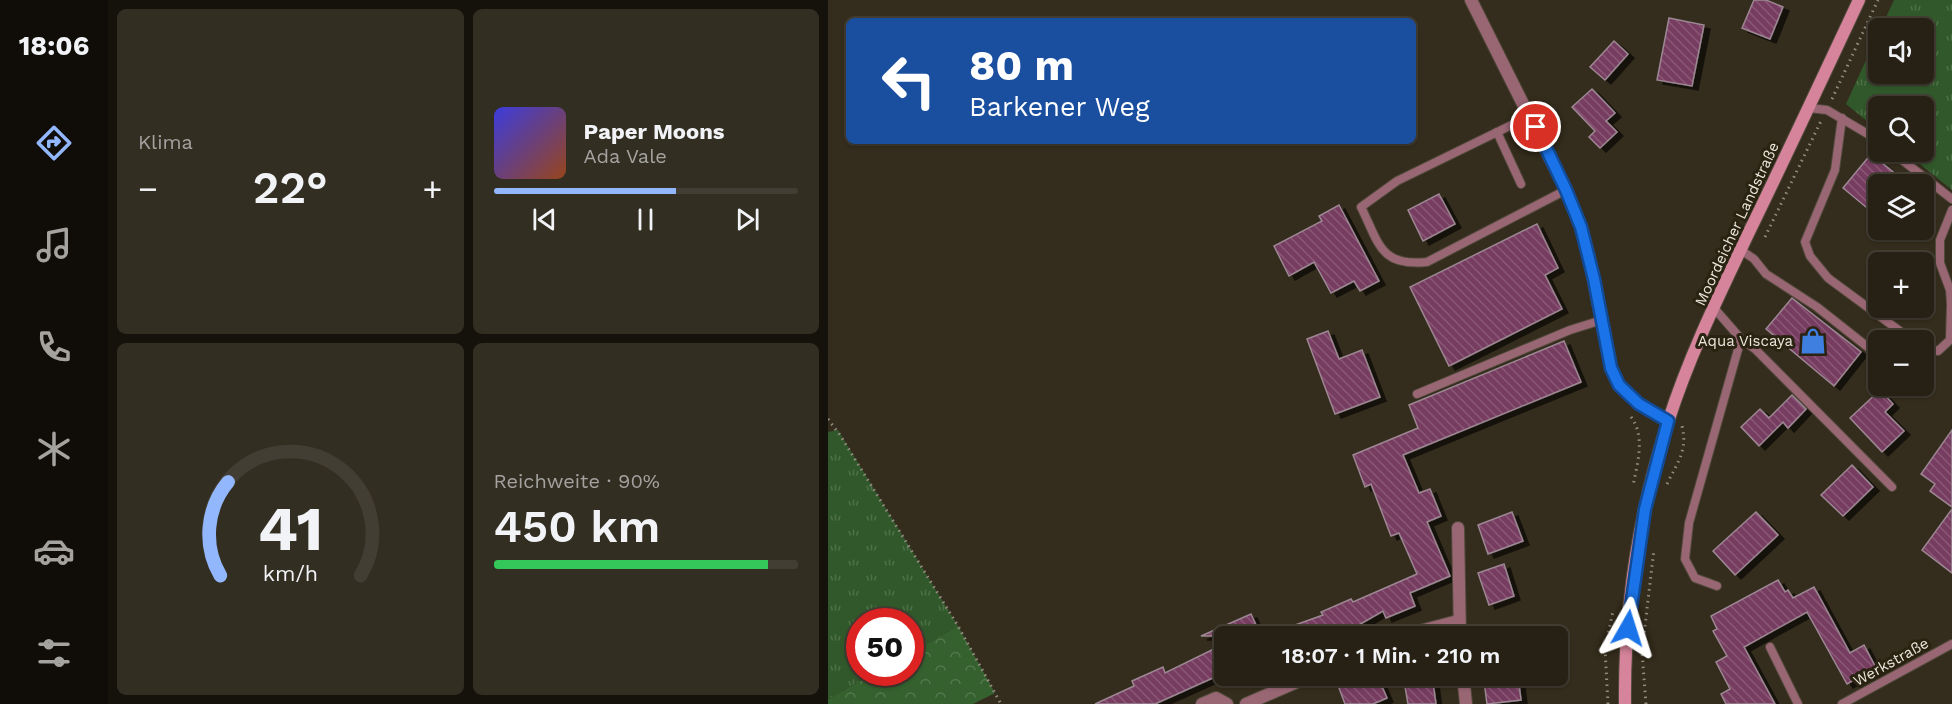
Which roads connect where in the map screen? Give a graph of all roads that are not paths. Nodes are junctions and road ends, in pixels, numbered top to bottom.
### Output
1 (1472, 0) edge
2 (1859, 0) edge
3 (1809, 108) junction
4 (1530, 116) junction
5 (1842, 118) junction
6 (1497, 132) junction
7 (1868, 135) edge
8 (1905, 162) edge
9 (1521, 184) dead end
10 (1566, 190) junction
11 (1952, 199) edge
12 (1952, 210) edge
13 (1741, 250) junction
14 (1714, 308) junction
15 (1602, 320) junction
16 (1898, 330) edge
17 (1741, 339) junction
18 (1868, 347) edge
19 (1934, 350) edge
20 (1417, 394) dead end
21 (1668, 421) junction
22 (1892, 487) dead end
23 (1458, 528) dead end
24 (1717, 586) dead end
25 (1458, 621) junction
26 (1439, 626) edge
27 (1459, 626) edge
28 (1952, 644) edge
29 (1770, 647) dead end
30 (1287, 686) edge
31 (1464, 686) edge
32 (1202, 704) edge
33 (1227, 704) edge
34 (1246, 704) edge
35 (1466, 704) edge
36 (1625, 704) edge
37 (1798, 704) edge
38 (1842, 704) edge

1 - 4 street
2 - 3 main road, Moordeicher Landstraße
3 - 5 lane
3 - 13 main road, Moordeicher Landstraße
4 - 6 lane
4 - 10 street
5 - 7 lane
5 - 16 lane
6 - 9 lane
6 - 10 lane
8 - 11 lane
10 - 15 street
12 - 19 lane
13 - 14 main road, Moordeicher Landstraße
13 - 18 lane
14 - 17 lane
14 - 21 main road, Moordeicher Landstraße
15 - 20 lane
15 - 21 street
17 - 22 lane
17 - 24 lane
21 - 36 main road, Moordeicher Landstraße
23 - 25 street
25 - 26 street
25 - 27 street
28 - 38 lane, Werkstraße
29 - 37 lane
30 - 34 street
31 - 35 street
32 - 33 street

